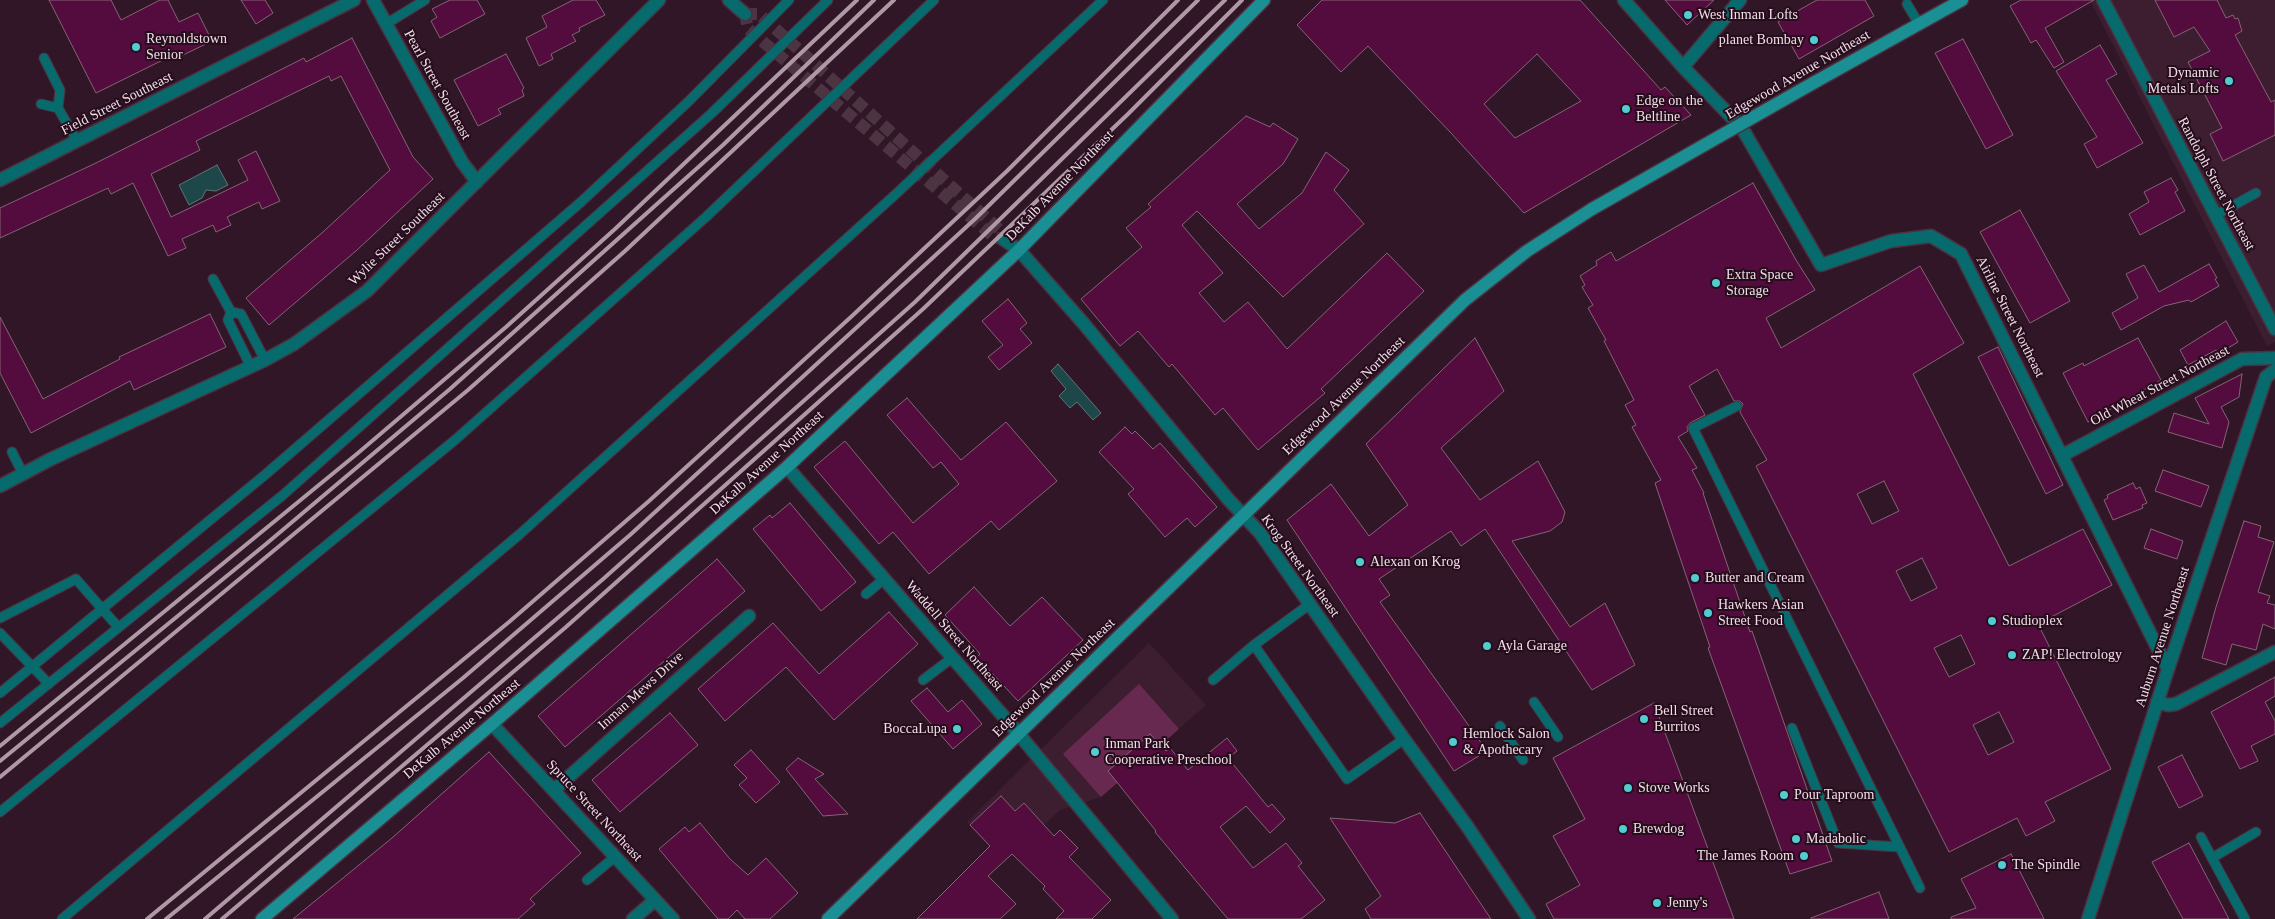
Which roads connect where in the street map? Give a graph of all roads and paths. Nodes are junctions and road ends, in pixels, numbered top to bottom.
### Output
1 (354, 0) edge
2 (374, 0) edge
3 (425, 0) edge
4 (659, 0) edge
5 (729, 0) edge
6 (789, 0) edge
7 (828, 0) edge
8 (934, 0) edge
9 (1103, 0) edge
10 (1264, 0) edge
11 (1624, 0) edge
12 (1740, 0) edge
13 (2104, 0) edge
14 (1955, 2) edge
15 (1907, 4) dead end
16 (745, 14) tunnel mouth
17 (386, 24) junction
18 (1919, 24) junction
19 (44, 58) dead end
20 (1683, 67) junction
21 (41, 104) dead end
22 (58, 108) junction
23 (76, 141) junction
24 (0, 180) edge
25 (477, 182) junction
26 (2256, 193) dead end
27 (2216, 215) junction
28 (1003, 239) dead end
29 (1019, 250) junction
30 (213, 279) dead end
31 (231, 312) junction
32 (2275, 329) edge
33 (2275, 358) edge
34 (265, 360) junction
35 (251, 367) junction
36 (2275, 370) edge
37 (1737, 406) dead end
38 (12, 452) dead end
39 (2063, 455) junction
40 (787, 467) junction
41 (23, 474) junction
42 (0, 486) edge
43 (1244, 515) junction
44 (884, 579) junction
45 (866, 594) dead end
46 (1310, 604) junction
47 (102, 609) junction
48 (749, 616) dead end
49 (0, 618) edge
50 (118, 627) junction
51 (0, 633) edge
52 (1254, 645) junction
53 (2275, 652) edge
54 (952, 658) junction
55 (32, 666) junction
56 (2168, 669) junction
57 (923, 680) dead end
58 (1214, 680) dead end
59 (48, 684) junction
60 (0, 693) edge
61 (1534, 702) dead end
62 (2157, 702) junction
63 (0, 723) edge
64 (492, 724) junction
65 (1500, 726) dead end
66 (1792, 728) dead end
67 (1018, 733) junction
68 (1558, 737) dead end
69 (1404, 739) junction
70 (1523, 760) dead end
71 (554, 790) junction
72 (0, 812) edge
73 (2256, 832) dead end
74 (2201, 837) dead end
75 (1899, 848) junction
76 (616, 856) junction
77 (2212, 858) junction
78 (587, 880) dead end
79 (1920, 888) dead end
80 (656, 900) junction
81 (62, 919) edge
82 (262, 919) edge
83 (633, 919) edge
84 (673, 919) edge
85 (828, 919) edge
86 (1172, 919) edge
87 (1530, 919) edge
88 (2088, 919) edge
89 (2245, 919) edge

1 - 23 street, Field Street Southeast
2 - 17 street, Pearl Street Southeast
3 - 17 lane
4 - 25 street, Wylie Street Southeast
5 - 16 street
6 - 47 lane
7 - 50 lane
8 - 72 lane
9 - 81 lane
10 - 29 main road, DeKalb Avenue Northeast
11 - 20 street
12 - 20 street
13 - 27 street, Randolph Street Northeast
14 - 18 main road, Edgewood Avenue Northeast
15 - 18 lane
17 - 25 street, Pearl Street Southeast
18 - 43 main road, Edgewood Avenue Northeast, bridge
19 - 22 lane
20 - 39 street, Airline Street Northeast
21 - 22 lane
22 - 23 lane
23 - 24 street, Field Street Southeast
25 - 34 street, Wylie Street Southeast
26 - 27 lane
27 - 32 street, Randolph Street Northeast
28 - 29 street, Krog Street Northeast
29 - 40 main road, DeKalb Avenue Northeast
29 - 43 street, Krog Street Northeast
30 - 31 lane
31 - 34 lane
31 - 35 lane
33 - 39 street, Old Wheat Street Northeast
34 - 35 street, Wylie Street Southeast
35 - 41 street, Wylie Street Southeast
36 - 56 street, Auburn Avenue Northeast
37 - 75 lane
38 - 41 lane
39 - 56 street, Airline Street Northeast
40 - 44 street, Waddell Street Northeast
40 - 64 main road, DeKalb Avenue Northeast
41 - 42 street, Wylie Street Southeast
43 - 46 street, Krog Street Northeast
43 - 67 main road, Edgewood Avenue Northeast
44 - 45 lane
44 - 54 street, Waddell Street Northeast
46 - 52 lane
46 - 69 street, Krog Street Northeast
47 - 49 lane
47 - 50 lane
47 - 55 lane
48 - 71 street, Inman Mews Drive
50 - 59 lane
51 - 55 lane
52 - 58 lane
52 - 69 lane
53 - 62 street
54 - 57 lane
54 - 67 street, Waddell Street Northeast
55 - 59 lane
55 - 60 lane
56 - 62 street, Auburn Avenue Northeast
59 - 63 lane
61 - 68 lane
62 - 88 street, Auburn Avenue Northeast
64 - 71 street, Spruce Street Northeast
64 - 82 main road, DeKalb Avenue Northeast
65 - 70 lane
66 - 75 lane
67 - 85 main road, Edgewood Avenue Northeast
67 - 86 street, Waddell Street Northeast
69 - 87 street, Krog Street Northeast
71 - 76 street, Spruce Street Northeast
73 - 77 lane
74 - 77 lane
75 - 79 lane
76 - 78 lane
76 - 80 street, Spruce Street Northeast
77 - 89 lane
80 - 83 street
80 - 84 street, Spruce Street Northeast

